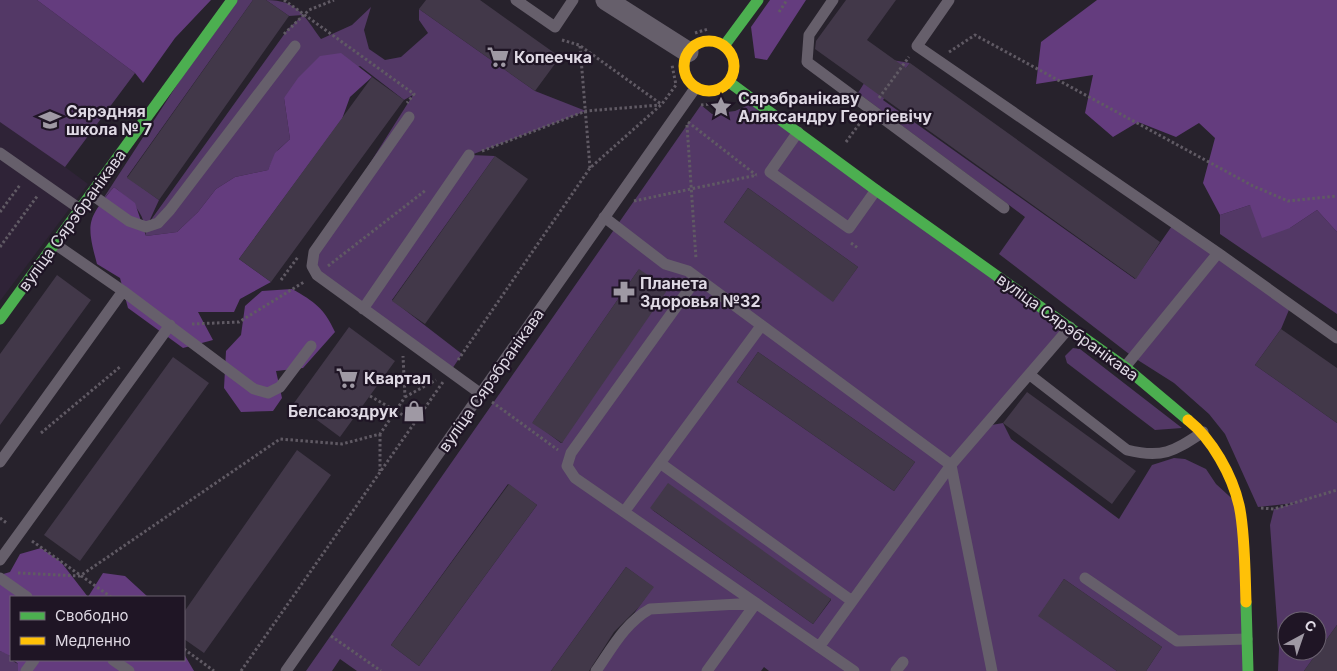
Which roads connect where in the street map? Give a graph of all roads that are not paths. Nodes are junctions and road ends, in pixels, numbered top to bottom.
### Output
1 (232, 0) edge
2 (516, 0) edge
3 (573, 0) edge
4 (606, 0) edge
5 (758, 0) edge
6 (833, 0) edge
7 (949, 0) edge
8 (295, 46) dead end
9 (724, 46) junction
10 (684, 49) junction
11 (730, 82) junction
12 (696, 88) junction
13 (406, 113) road end
14 (798, 132) junction
15 (0, 153) edge
16 (469, 156) road end
17 (876, 190) junction
18 (91, 194) junction
19 (1004, 208) dead end
20 (80, 209) junction
21 (604, 217) junction
22 (55, 244) junction
23 (1218, 253) junction
24 (697, 278) junction
25 (123, 292) junction
26 (364, 309) junction
27 (0, 320) edge
28 (170, 325) junction
29 (761, 326) junction
30 (1070, 327) junction
31 (1337, 338) edge
32 (311, 346) dead end
33 (1125, 367) junction
34 (1030, 375) junction
35 (482, 394) junction
36 (1203, 432) junction
37 (0, 462) edge
38 (660, 463) junction
39 (951, 465) junction
40 (624, 512) junction
41 (0, 560) edge
42 (5, 575) edge
43 (1085, 578) dead end
44 (26, 596) edge
45 (852, 601) junction
46 (756, 603) junction
47 (1247, 639) junction
48 (819, 647) junction
49 (114, 661) edge
50 (129, 671) edge
51 (286, 671) edge
52 (596, 671) edge
53 (707, 671) edge
54 (854, 671) edge
55 (992, 671) edge
56 (1248, 671) edge

1 - 18 street, вуліца Сярэбранікава
2 - 3 lane
4 - 10 street
5 - 9 street
6 - 19 lane
7 - 23 lane
8 - 18 lane
9 - 10 street
9 - 11 street
10 - 12 street
11 - 12 street
11 - 14 street, вуліца Сярэбранікава
12 - 21 lane, вуліца Сярэбранікава
13 - 26 lane
14 - 17 street, вуліца Сярэбранікава
14 - 17 lane
15 - 20 lane
16 - 26 lane
17 - 30 street, вуліца Сярэбранікава
18 - 20 street, вуліца Сярэбранікава
20 - 22 street, вуліца Сярэбранікава
21 - 24 lane
21 - 35 lane, вуліца Сярэбранікава
22 - 25 lane
22 - 27 street, вуліца Сярэбранікава
23 - 31 lane
23 - 33 lane
24 - 29 lane
24 - 40 lane
25 - 28 lane
25 - 37 lane
26 - 35 lane
28 - 32 lane
28 - 41 lane
29 - 38 lane
29 - 39 lane
30 - 33 street, вуліца Сярэбранікава
30 - 34 lane
33 - 36 street, вуліца Сярэбранікава
34 - 36 lane
34 - 39 lane
35 - 51 lane, вуліца Сярэбранікава
36 - 47 street, вуліца Сярэбранікава
38 - 40 lane
38 - 45 lane
39 - 45 lane
39 - 55 lane
40 - 46 lane
42 - 44 lane
43 - 47 lane
45 - 48 lane
46 - 48 lane
46 - 52 lane
46 - 53 lane
47 - 56 street, вуліца Сярэбранікава
48 - 54 lane
49 - 50 lane

